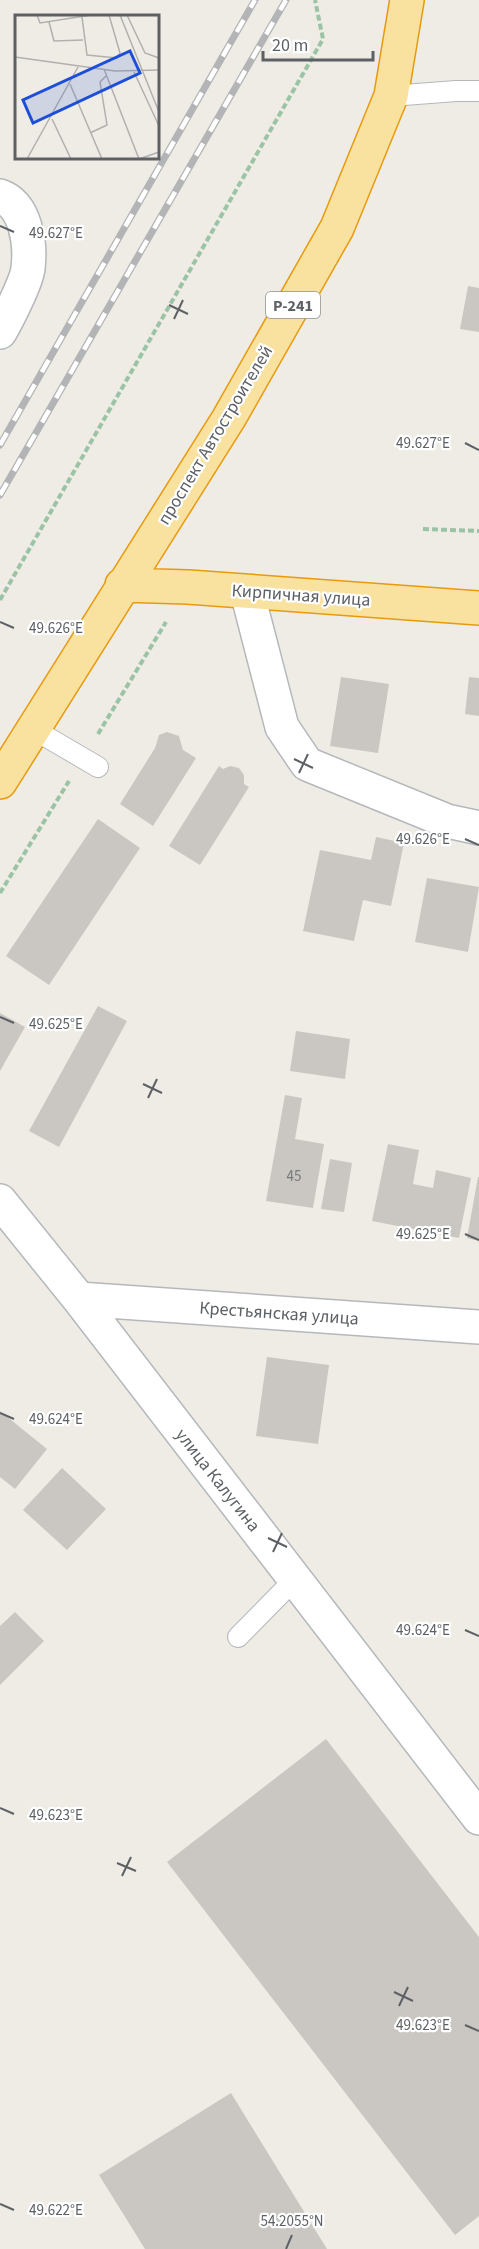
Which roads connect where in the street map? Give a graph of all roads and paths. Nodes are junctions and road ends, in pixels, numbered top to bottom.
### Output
1 (315, 0) edge
2 (407, 0) edge
3 (479, 92) edge
4 (391, 96) junction
5 (0, 196) edge
6 (0, 332) edge
7 (423, 529) dead end
8 (479, 531) edge
9 (122, 585) junction
10 (247, 592) junction
11 (0, 600) edge
12 (479, 608) edge
13 (33, 729) junction
14 (98, 767) dead end
15 (0, 782) edge
16 (479, 828) edge
17 (0, 1201) edge
18 (79, 1299) junction
19 (479, 1327) edge
20 (295, 1579) junction
21 (238, 1637) dead end
22 (479, 1818) edge

1 - 11 path
2 - 4 highway, проспект Автостроителей / Р-241
3 - 4 lane
4 - 9 highway, проспект Автостроителей / Р-241
5 - 6 street
7 - 8 path
9 - 10 highway, Кирпичная улица
9 - 13 highway, проспект Автостроителей / Р-241
10 - 12 highway, Кирпичная улица
10 - 16 street
13 - 14 lane
13 - 15 highway, проспект Автостроителей / Р-241
17 - 18 street, улица Калугина
18 - 19 street, Крестьянская улица
18 - 20 street, улица Калугина
20 - 21 lane
20 - 22 street, улица Калугина

